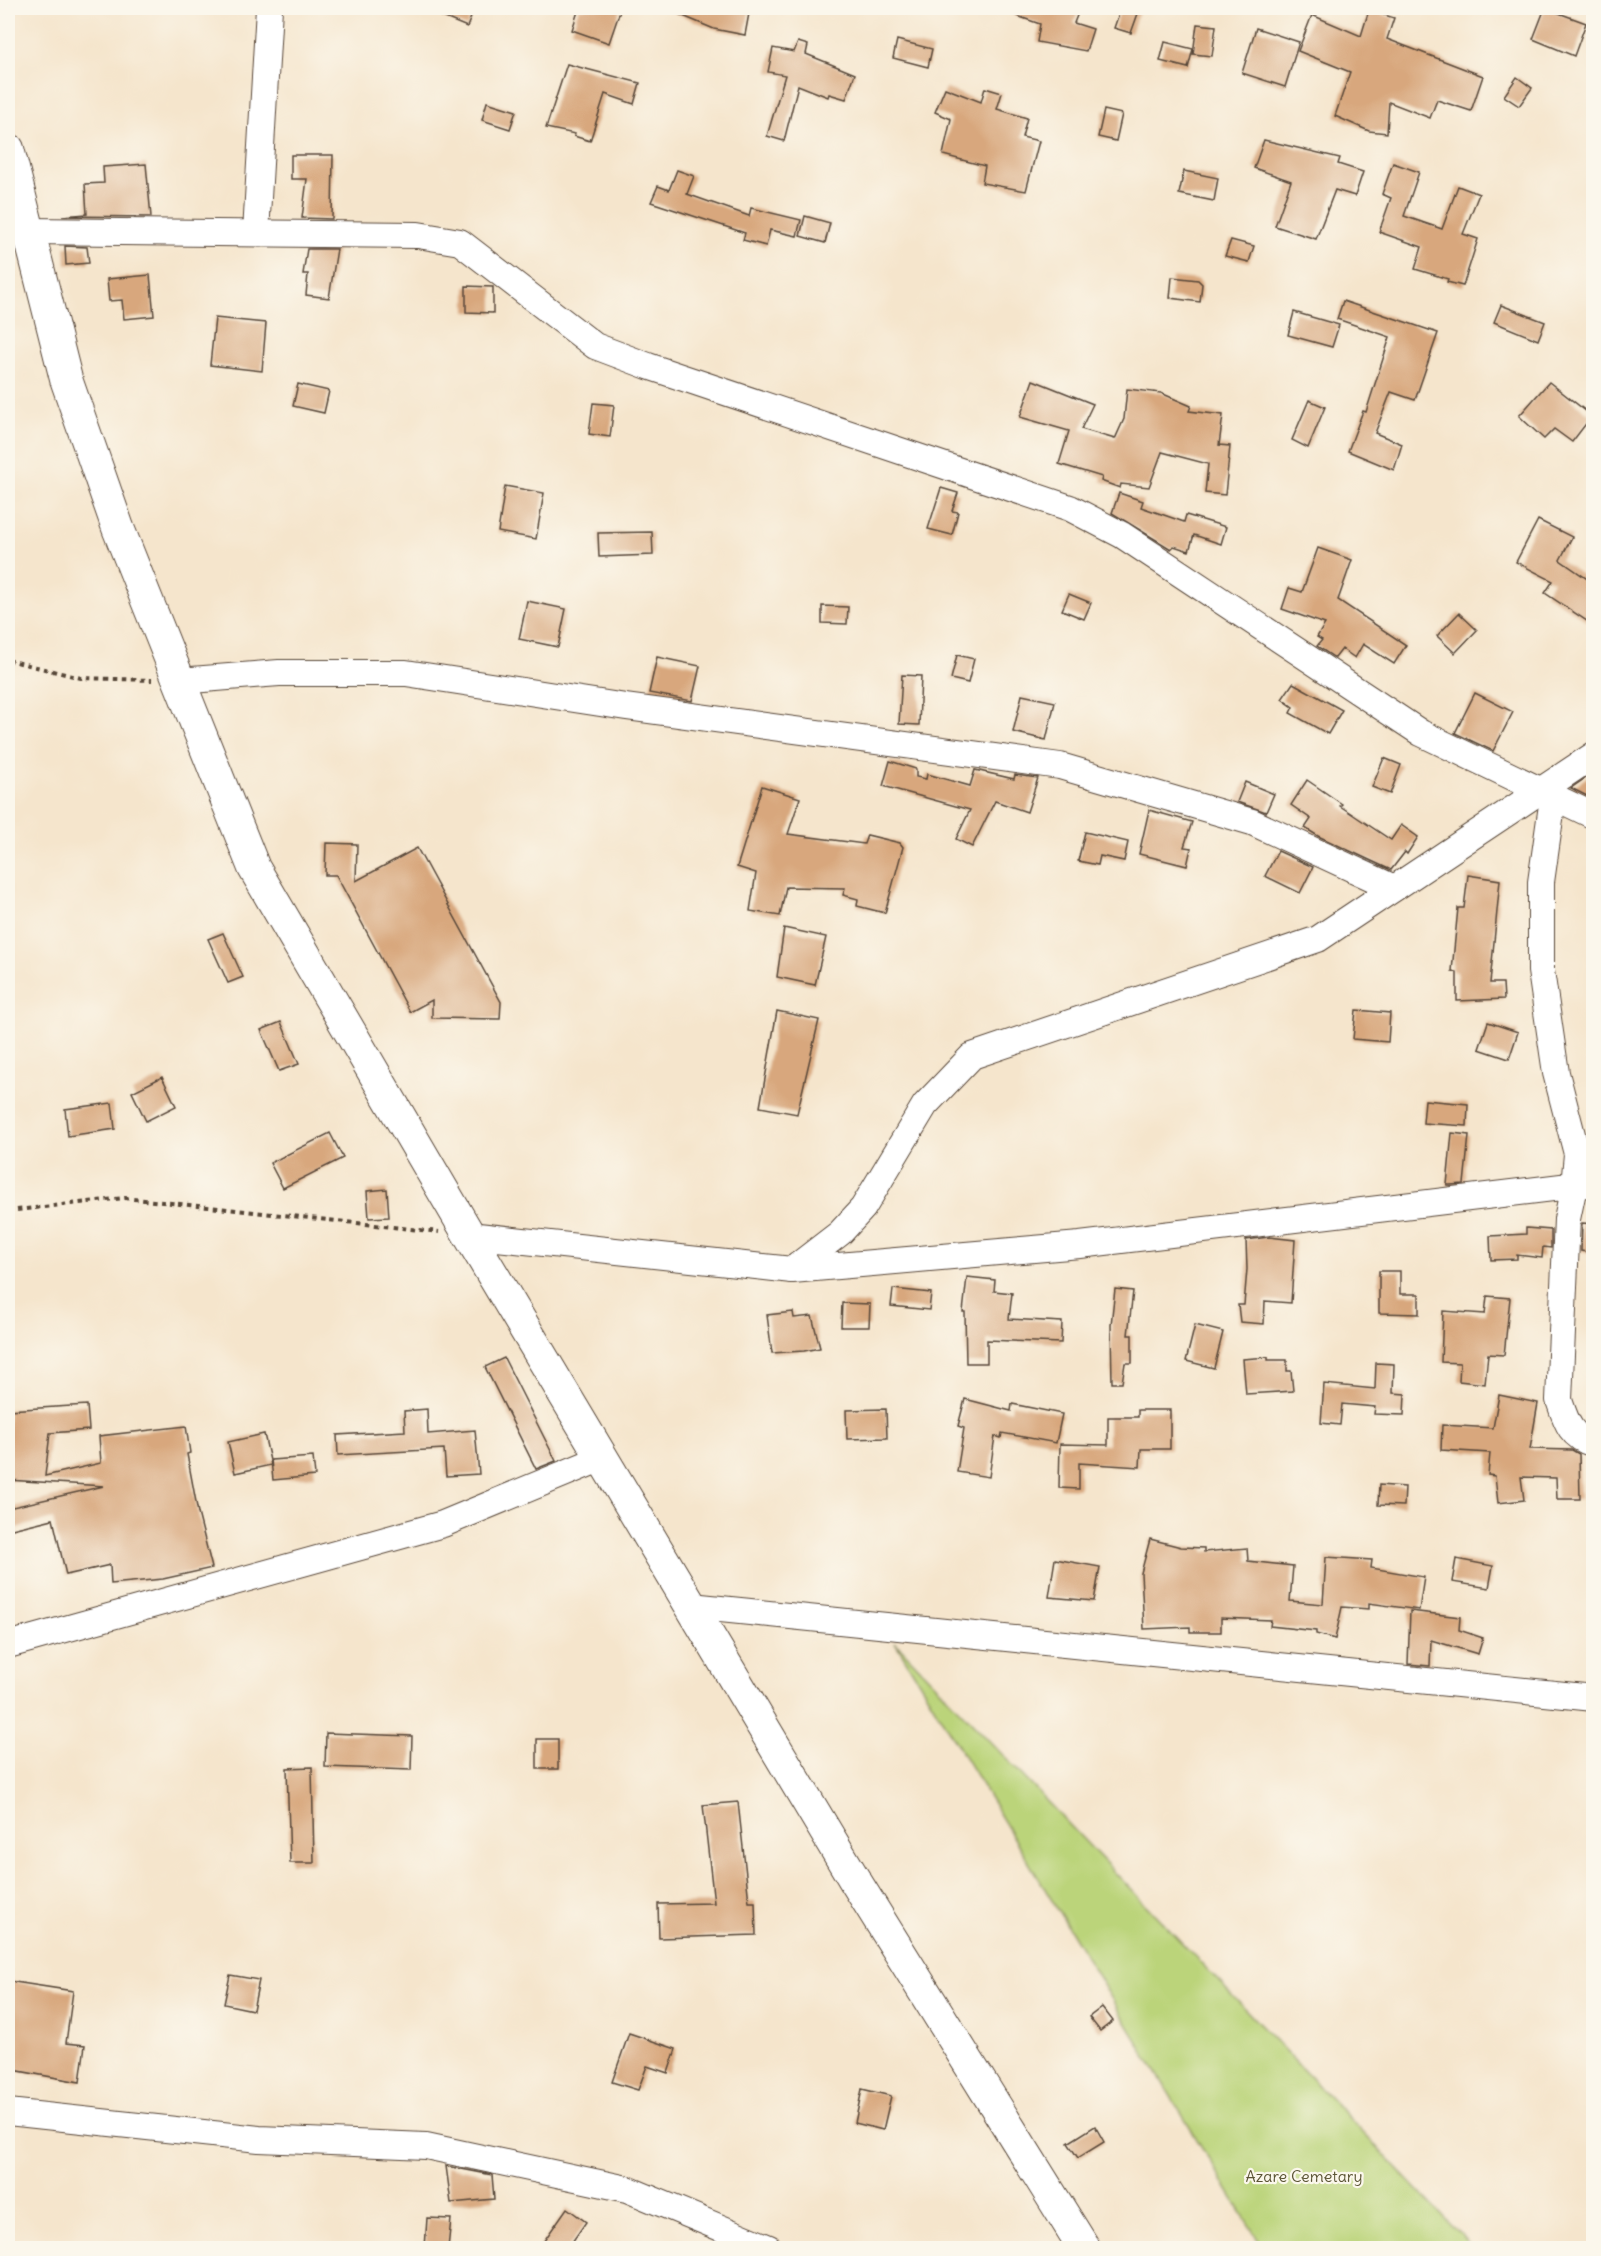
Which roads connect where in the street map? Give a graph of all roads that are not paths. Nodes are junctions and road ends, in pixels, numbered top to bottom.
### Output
1 (269, 8) edge
2 (8, 149) edge
3 (26, 231) junction
4 (256, 233) junction
5 (179, 681) junction
6 (1593, 755) edge
7 (1546, 795) junction
8 (1593, 816) edge
9 (1394, 888) junction
10 (1584, 1184) edge
11 (469, 1235) junction
12 (792, 1270) junction
13 (1593, 1444) edge
14 (602, 1458) junction
15 (691, 1606) junction
16 (8, 1645) edge
17 (1593, 1698) edge
18 (8, 2112) edge
19 (769, 2248) edge
20 (1084, 2248) edge

1 - 4 street
2 - 3 street
3 - 4 street
3 - 5 street
4 - 7 street
5 - 9 street
5 - 11 street
6 - 7 street
7 - 8 street
7 - 9 street
7 - 10 street
9 - 12 street
10 - 12 street
10 - 13 street
11 - 12 street
11 - 14 street
14 - 15 street
14 - 16 street
15 - 17 street
15 - 20 street
18 - 19 street

